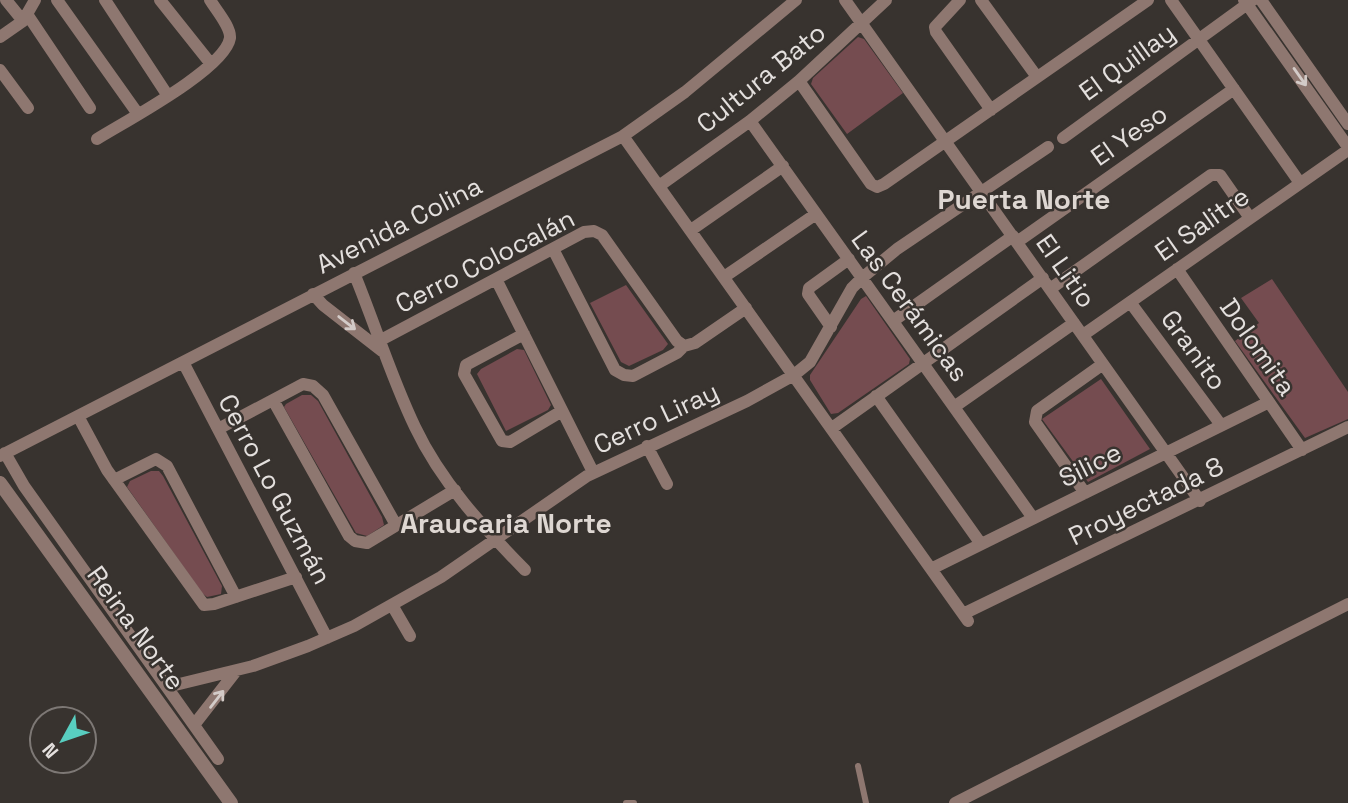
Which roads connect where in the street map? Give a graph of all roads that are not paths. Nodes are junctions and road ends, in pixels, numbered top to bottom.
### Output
1 (6, 0) edge
2 (35, 0) edge
3 (57, 0) edge
4 (106, 0) edge
5 (160, 0) edge
6 (210, 0) edge
7 (796, 0) edge
8 (845, 0) edge
9 (886, 0) edge
10 (960, 0) edge
11 (981, 0) edge
12 (1148, 0) edge
13 (1171, 0) edge
14 (1261, 0) edge
15 (1248, 1) edge
16 (25, 17) junction
17 (862, 23) junction
18 (0, 37) edge
19 (1198, 38) junction
20 (211, 64) junction
21 (0, 70) edge
22 (1037, 77) junction
23 (799, 81) junction
24 (1234, 89) junction
25 (168, 96) junction
26 (28, 108) dead end
27 (90, 108) dead end
28 (991, 110) junction
29 (138, 114) junction
30 (750, 121) junction
31 (1348, 124) edge
32 (623, 136) junction
33 (1063, 138) dead end
34 (97, 139) dead end
35 (946, 142) junction
36 (1048, 147) dead end
37 (1348, 148) edge
38 (783, 166) junction
39 (1300, 183) junction
40 (659, 186) junction
41 (983, 194) junction
42 (816, 214) junction
43 (1250, 218) junction
44 (691, 230) junction
45 (1015, 239) junction
46 (553, 249) junction
47 (849, 259) junction
48 (1177, 269) junction
49 (354, 273) junction
50 (724, 277) junction
51 (862, 278) junction
52 (496, 279) junction
53 (1046, 284) junction
54 (313, 294) junction
55 (1130, 302) junction
56 (746, 309) junction
57 (893, 321) junction
58 (1074, 323) junction
59 (831, 327) junction
60 (524, 334) junction
61 (1083, 335) junction
62 (380, 346) junction
63 (684, 346) junction
64 (183, 362) junction
65 (923, 362) junction
66 (1103, 364) junction
67 (794, 375) junction
68 (876, 396) junction
69 (273, 400) junction
70 (1269, 401) junction
71 (954, 407) junction
72 (562, 411) junction
73 (78, 416) junction
74 (1220, 425) junction
75 (1348, 427) edge
76 (832, 428) junction
77 (218, 429) junction
78 (648, 446) junction
79 (1303, 450) junction
80 (1166, 452) junction
81 (3, 455) edge
82 (593, 472) junction
83 (114, 480) junction
84 (0, 483) edge
85 (667, 484) dead end
86 (455, 490) junction
87 (1085, 493) junction
88 (1200, 501) junction
89 (1033, 518) junction
90 (396, 525) junction
91 (495, 539) junction
92 (981, 544) junction
93 (931, 569) junction
94 (525, 570) dead end
95 (296, 577) junction
96 (236, 597) junction
97 (1348, 604) edge
98 (392, 605) junction
99 (410, 636) dead end
100 (327, 638) junction
101 (236, 671) junction
102 (167, 687) junction
103 (194, 725) junction
104 (218, 759) dead end
105 (858, 766) dead end
106 (231, 803) edge
107 (626, 803) edge
108 (634, 803) edge
109 (866, 803) edge
110 (955, 803) edge

1 - 16 street
2 - 16 street
3 - 29 street
4 - 25 street
5 - 20 street
6 - 20 street
7 - 32 street, Avenida Colina
8 - 17 street, El Litio
9 - 17 street, Cultura Bato
10 - 28 street
11 - 22 street
12 - 22 street
13 - 19 street
14 - 31 street
15 - 19 street, El Quillay
15 -> 37 street
16 - 18 street
16 - 27 street
17 - 23 street, Cultura Bato
17 - 35 street, El Litio
19 - 24 street
19 - 33 street, El Quillay
20 - 25 street
21 - 26 street
22 - 28 street
23 - 30 street, Cultura Bato
23 - 35 street
24 - 39 street
24 - 45 street, El Yeso
25 - 29 street
28 - 35 street
29 - 34 street
30 - 38 street, Las Cerámicas
30 - 40 street, Cultura Bato
32 - 40 street
32 - 49 street, Avenida Colina
35 - 41 street, El Litio
36 - 41 street, Cerro Liray
37 - 39 street, El Salitre
38 - 42 street, Las Cerámicas
38 - 44 street
39 - 43 street, El Salitre
40 - 44 street
41 - 45 street, El Litio
41 - 51 street, Cerro Liray
42 - 47 street, Las Cerámicas
42 - 50 street
43 - 48 street, El Salitre
43 - 53 street
44 - 50 street
45 - 53 street, El Litio
45 - 57 street, El Yeso
46 - 52 street, Cerro Colocalán
46 - 63 street, Cerro Colocalán
46 - 63 street
47 - 51 street, Las Cerámicas
47 - 59 street
48 - 55 street, El Salitre
48 - 70 street, Dolomita
49 - 54 street, Avenida Colina
49 - 62 street
50 - 56 street
51 - 57 street, Las Cerámicas
51 - 59 street, Cerro Liray
52 - 60 street
52 - 62 street, Cerro Colocalán
53 - 58 street, El Litio
53 - 65 street
54 -> 62 street
54 - 64 street, Avenida Colina
55 - 61 street, El Salitre
55 - 74 street, Granito
56 - 63 street
56 - 67 street
57 - 65 street, Las Cerámicas
58 - 61 street, El Litio
58 - 71 street
59 - 67 street, Cerro Liray
60 - 72 street
60 - 72 street
61 - 66 street, El Litio
62 - 86 street
64 - 73 street, Avenida Colina
64 - 77 street, Cerro Lo Guzmán
65 - 68 street
65 - 71 street, Las Cerámicas
66 - 80 street, El Litio
66 - 87 street
67 - 76 street
67 - 78 street, Cerro Liray
68 - 76 street
68 - 92 street
69 - 77 street
69 - 90 street
69 - 90 street
70 - 74 street, Silice
70 - 79 street, Dolomita
71 - 89 street, Las Cerámicas
72 - 82 street
73 - 81 street, Avenida Colina
73 - 83 street
74 - 80 street, Silice
75 - 79 street, Proyectada 8
76 - 93 street
77 - 95 street, Cerro Lo Guzmán
78 - 82 street, Cerro Liray
78 - 85 street
79 - 88 street, Proyectada 8
80 - 87 street, Silice
80 - 88 street, El Litio
81 - 102 street, Reina Norte
82 - 91 street, Cerro Liray
83 - 96 street
83 - 96 street
84 - 106 street, Reina Norte
86 - 90 street
86 - 91 street
87 - 89 street, Silice
88 - 93 street, Proyectada 8
89 - 92 street, Silice
91 - 94 street
91 - 98 street, Cerro Liray
92 - 93 street, Silice
95 - 96 street
95 - 100 street, Cerro Lo Guzmán
97 - 110 street
98 - 99 street
98 - 100 street, Cerro Liray
100 - 101 street, Cerro Liray
101 - 102 street, Cerro Liray
103 -> 101 street
102 - 103 street, Reina Norte
103 - 104 street, Reina Norte
105 - 109 lane
107 - 108 lane

